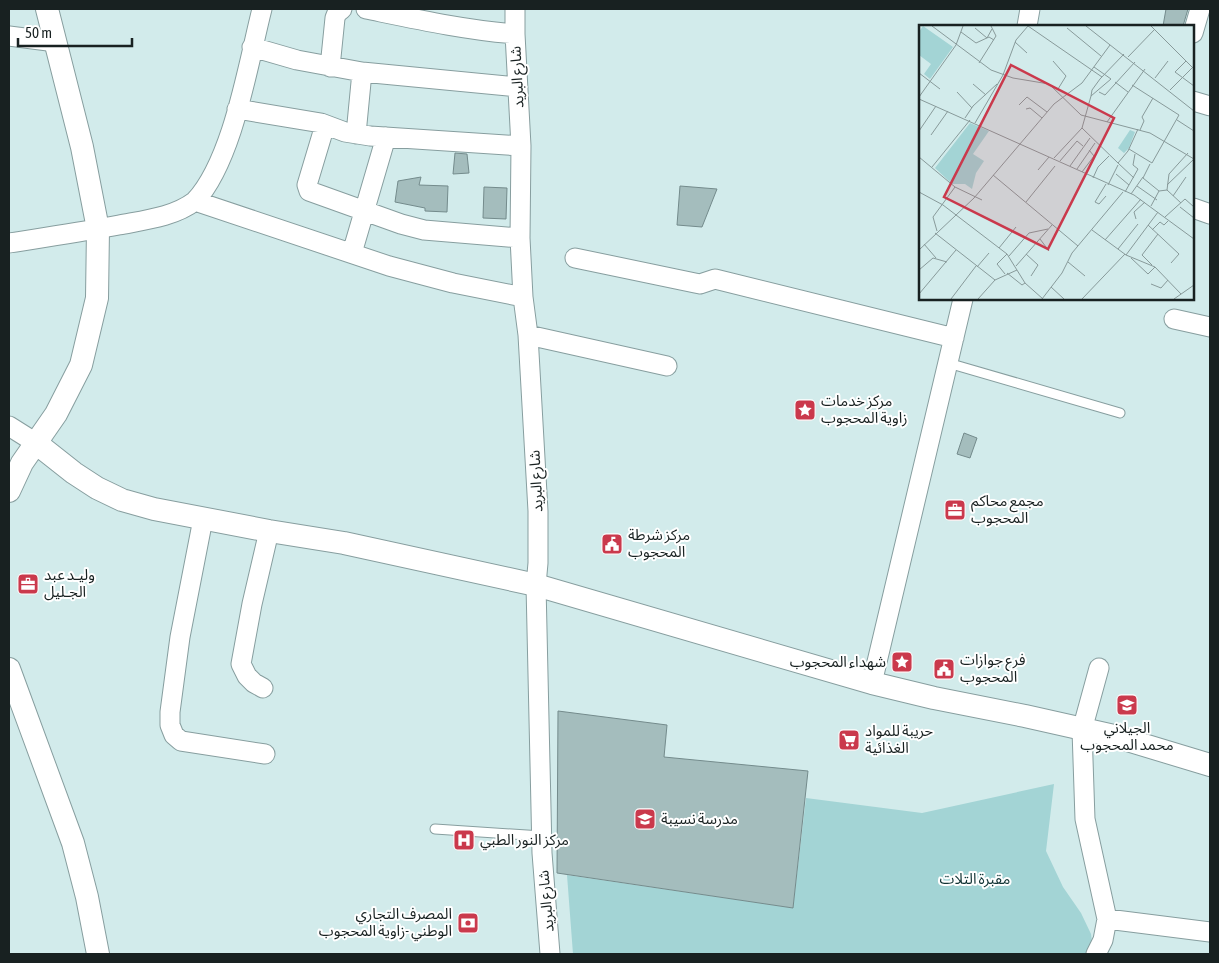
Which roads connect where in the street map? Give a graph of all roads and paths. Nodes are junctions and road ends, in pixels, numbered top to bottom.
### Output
1 (48, 9) edge
2 (262, 9) edge
3 (342, 9) edge
4 (515, 9) edge
5 (1030, 9) edge
6 (1200, 9) edge
7 (374, 10) edge
8 (1027, 25) edge
9 (1194, 30) edge
10 (515, 34) junction
11 (9, 36) edge
12 (56, 42) junction
13 (252, 47) junction
14 (330, 67) junction
15 (362, 72) junction
16 (518, 87) junction
17 (1194, 101) edge
18 (1210, 106) edge
19 (237, 109) junction
20 (325, 125) junction
21 (356, 134) junction
22 (386, 137) junction
23 (521, 146) junction
24 (196, 201) junction
25 (1194, 208) edge
26 (364, 210) junction
27 (1210, 214) edge
28 (98, 229) junction
29 (520, 238) junction
30 (9, 243) edge
31 (352, 253) junction
32 (575, 258) dead end
33 (523, 297) junction
34 (963, 300) edge
35 (1174, 319) dead end
36 (1210, 327) edge
37 (528, 335) junction
38 (954, 338) junction
39 (948, 363) junction
40 (667, 366) dead end
41 (1120, 413) dead end
42 (9, 426) edge
43 (36, 443) junction
44 (9, 491) edge
45 (203, 518) junction
46 (269, 532) junction
47 (536, 585) junction
48 (1098, 668) dead end
49 (9, 669) edge
50 (872, 683) junction
51 (263, 688) dead end
52 (1082, 730) junction
53 (265, 754) dead end
54 (1210, 765) edge
55 (435, 829) dead end
56 (542, 836) junction
57 (1107, 919) junction
58 (1210, 932) edge
59 (98, 954) edge
60 (550, 954) edge
61 (1096, 954) edge

1 - 12 street
2 - 13 street
3 - 14 street
4 - 10 street, شارع البريد
5 - 8 street
6 - 9 street
7 - 10 street
10 - 16 street, شارع البريد
11 - 12 street
12 - 28 street
13 - 14 street
13 - 19 street
14 - 15 street
15 - 16 street
15 - 21 street
16 - 23 street, شارع البريد
17 - 18 street
19 - 20 street
19 - 24 street
20 - 21 street
20 - 26 street
21 - 22 street
22 - 23 street
22 - 26 street
23 - 29 street, شارع البريد
24 - 28 street
24 - 31 street
25 - 27 street
26 - 29 street
26 - 31 street
28 - 30 street
28 - 43 street
29 - 33 street, شارع البريد
31 - 33 street
32 - 38 street
33 - 37 street, شارع البريد
34 - 38 street
35 - 36 street
37 - 40 street
37 - 47 street, شارع البريد
38 - 39 street
39 - 41 lane
39 - 50 street
42 - 43 street
43 - 44 street
43 - 45 street
45 - 46 street
45 - 53 street
46 - 47 street
46 - 51 street
47 - 50 street
47 - 56 street, شارع البريد
48 - 52 street
49 - 59 street
50 - 52 street
52 - 54 street
52 - 57 street
55 - 56 lane
56 - 60 street, شارع البريد
57 - 58 street
57 - 61 street

